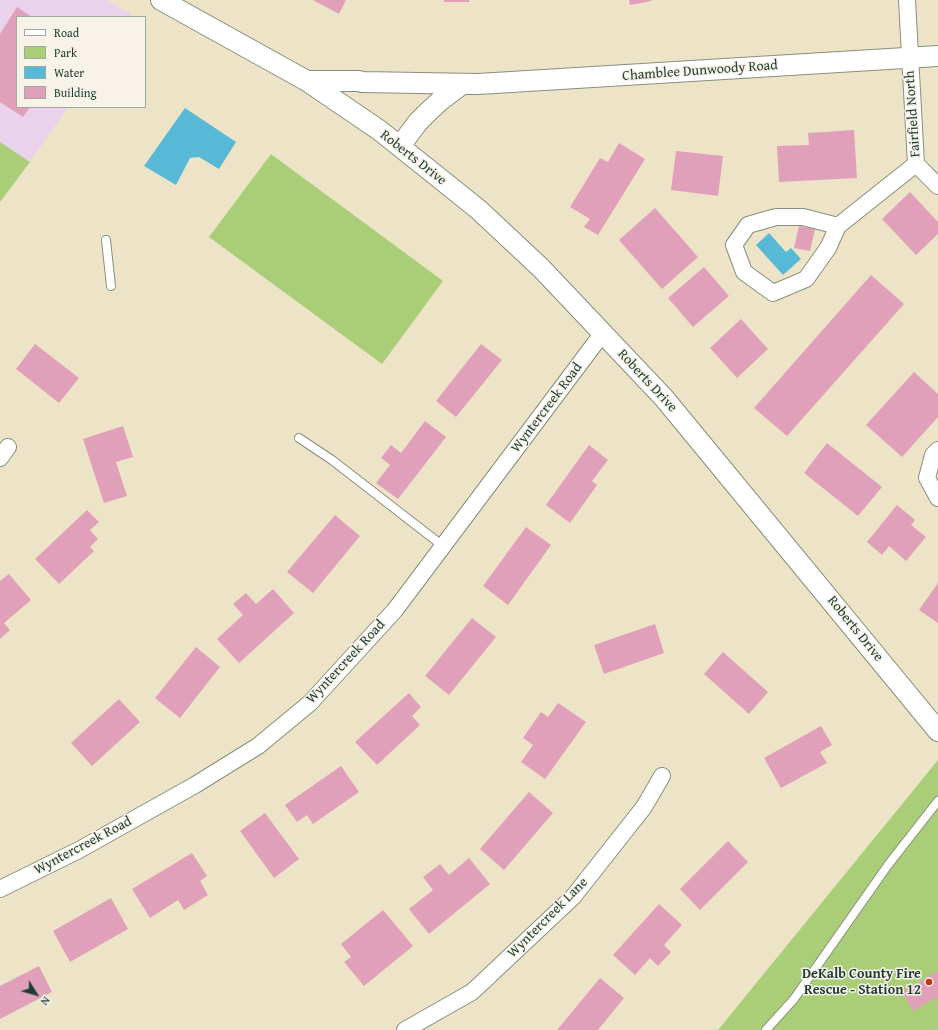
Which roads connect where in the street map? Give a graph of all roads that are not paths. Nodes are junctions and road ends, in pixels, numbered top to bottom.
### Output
1 (161, 0) edge
2 (907, 0) edge
3 (938, 56) edge
4 (910, 58) junction
5 (307, 81) junction
6 (462, 84) junction
7 (400, 146) junction
8 (916, 164) junction
9 (938, 186) edge
10 (838, 226) junction
11 (106, 240) dead end
12 (111, 286) dead end
13 (602, 334) junction
14 (299, 438) dead end
15 (938, 450) edge
16 (938, 498) edge
17 (443, 546) junction
18 (938, 731) edge
19 (662, 776) dead end
20 (938, 801) edge
21 (0, 889) edge
22 (405, 1030) edge
23 (766, 1030) edge

1 - 5 street, Chamblee Dunwoody Road
2 - 4 street, Fairfield North
3 - 4 street, Chamblee Dunwoody Road
4 - 6 street, Chamblee Dunwoody Road
4 - 8 street, Fairfield North
5 - 6 street, Chamblee Dunwoody Road
5 - 7 street, Roberts Drive
6 - 7 street
7 - 13 street, Roberts Drive
8 - 9 street, Fairfield North
8 - 10 street
10 - 10 street
11 - 12 lane
13 - 17 street, Wyntercreek Road
13 - 18 street, Roberts Drive
14 - 17 lane
15 - 16 street
17 - 21 street, Wyntercreek Road
19 - 22 street, Wyntercreek Lane
20 - 23 lane

